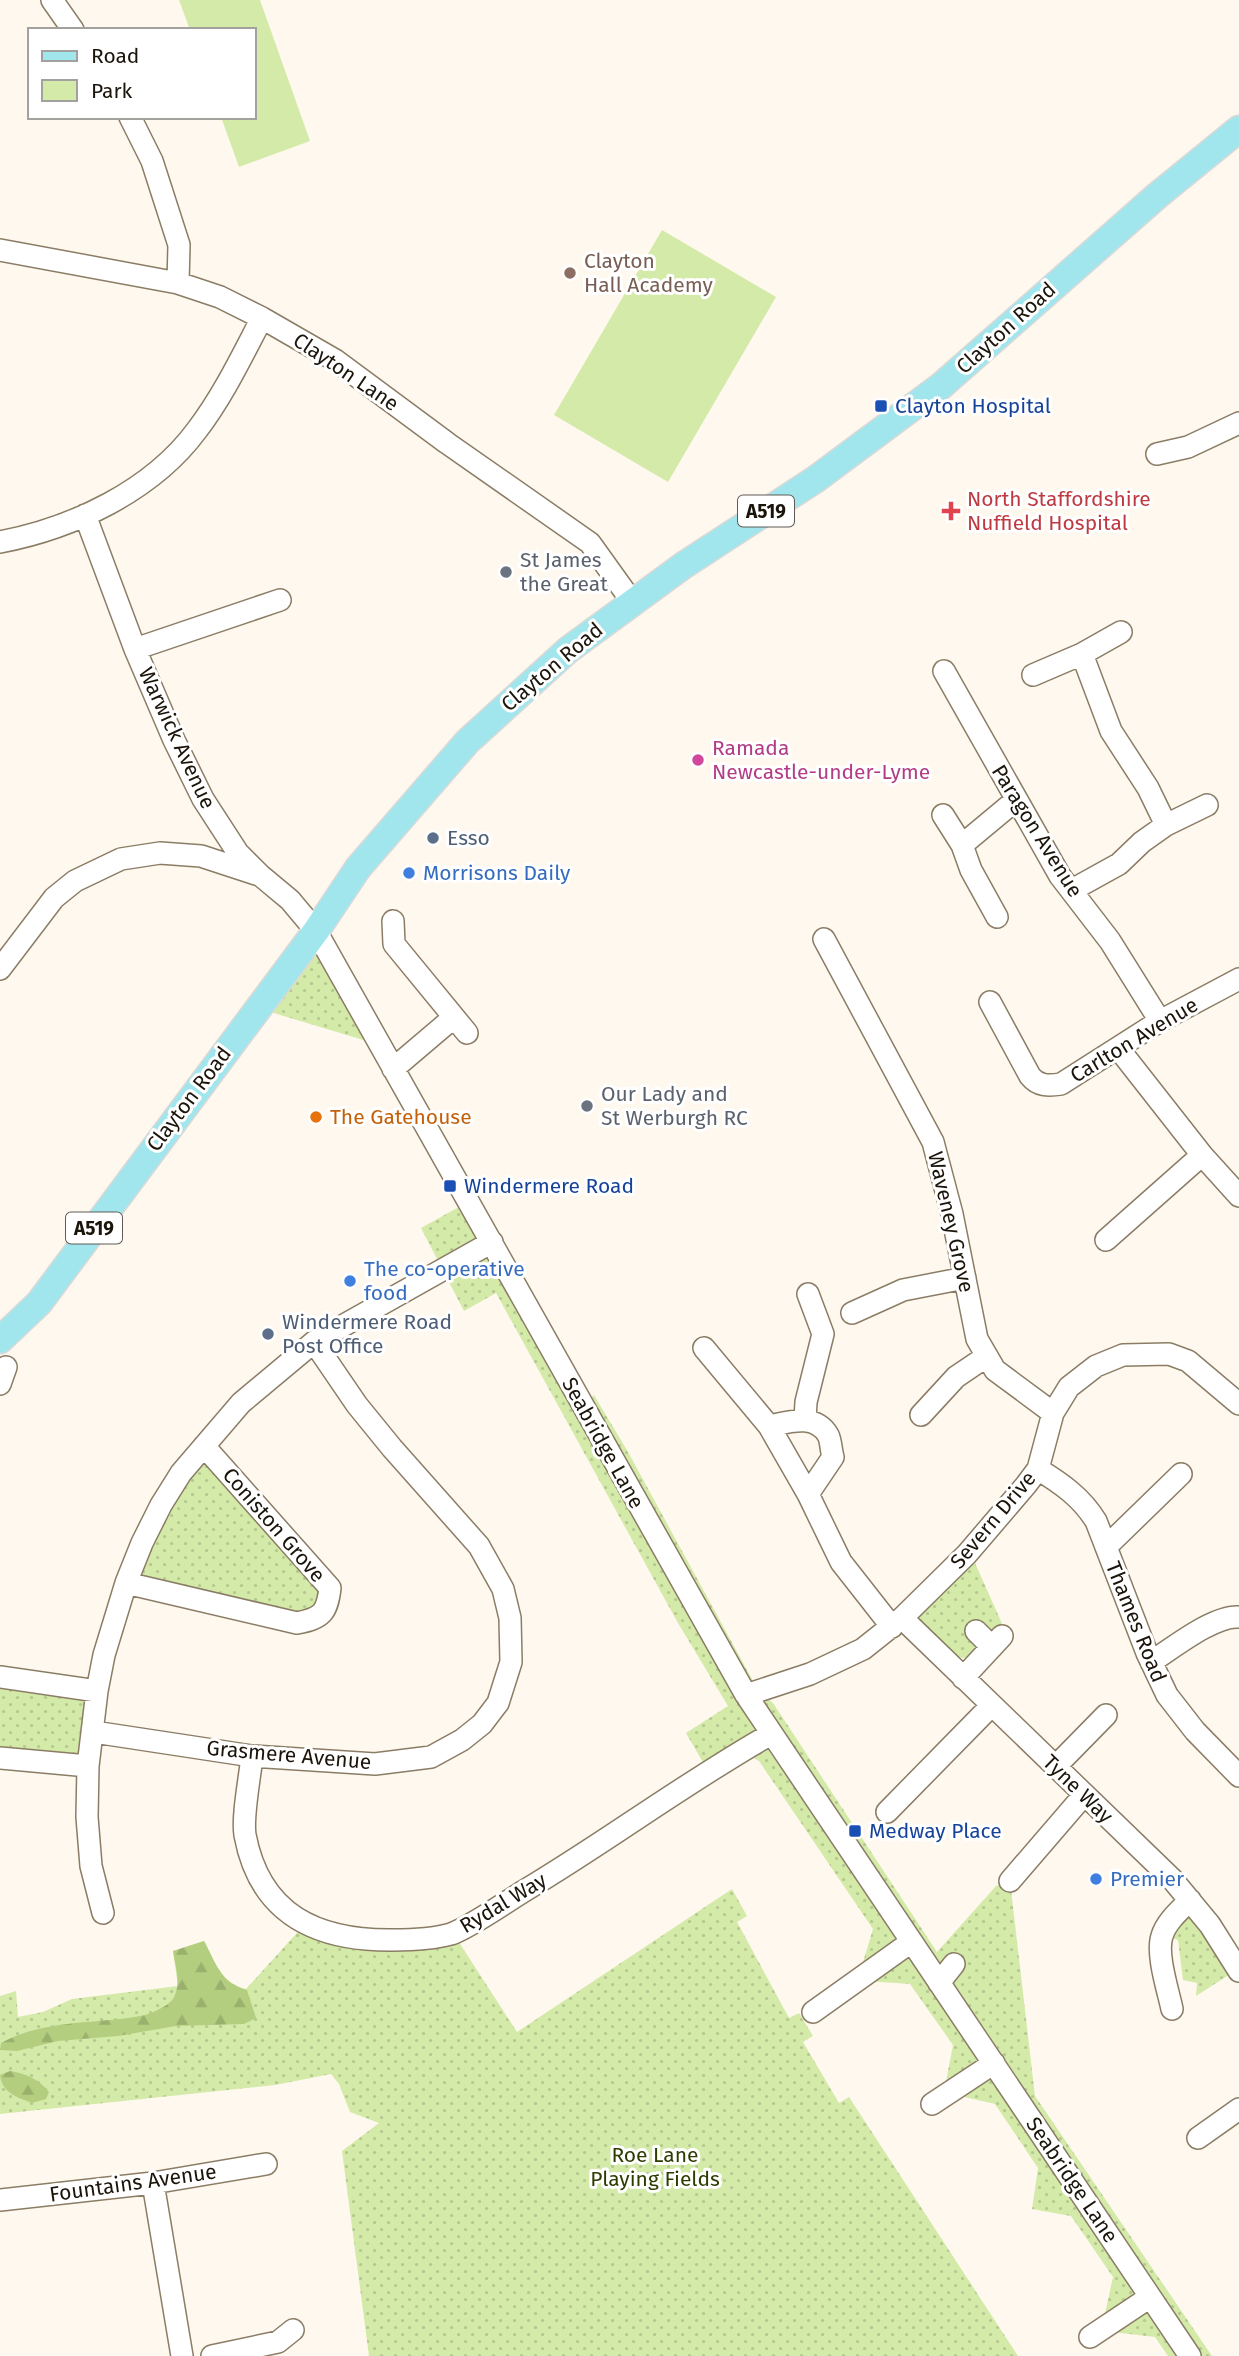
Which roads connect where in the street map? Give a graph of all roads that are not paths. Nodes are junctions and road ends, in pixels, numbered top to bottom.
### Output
1 (52, 0) edge
2 (72, 28) edge
3 (131, 119) edge
4 (1239, 129) edge
5 (0, 250) edge
6 (178, 284) junction
7 (262, 318) junction
8 (1239, 423) edge
9 (1157, 454) dead end
10 (85, 515) junction
11 (0, 542) edge
12 (280, 600) dead end
13 (634, 603) junction
14 (1121, 632) dead end
15 (135, 649) junction
16 (1082, 654) junction
17 (944, 671) dead end
18 (1033, 675) dead end
19 (1016, 800) junction
20 (1207, 805) dead end
21 (943, 816) dead end
22 (1166, 825) junction
23 (221, 829) junction
24 (962, 845) junction
25 (201, 856) junction
26 (260, 875) junction
27 (1072, 890) junction
28 (997, 917) dead end
29 (393, 921) dead end
30 (316, 931) junction
31 (824, 939) dead end
32 (3, 958) edge
33 (1239, 979) edge
34 (990, 1002) dead end
35 (1160, 1021) junction
36 (1118, 1048) junction
37 (393, 1069) junction
38 (1202, 1154) junction
39 (1239, 1196) edge
40 (1106, 1240) dead end
41 (492, 1242) junction
42 (965, 1278) junction
43 (808, 1294) dead end
44 (852, 1313) dead end
45 (0, 1340) edge
46 (314, 1342) junction
47 (704, 1348) dead end
48 (987, 1356) junction
49 (1239, 1404) edge
50 (1053, 1413) junction
51 (921, 1415) dead end
52 (805, 1419) junction
53 (769, 1426) junction
54 (204, 1446) junction
55 (1038, 1469) junction
56 (1181, 1474) dead end
57 (808, 1494) junction
58 (1106, 1547) junction
59 (126, 1583) junction
60 (1239, 1616) edge
61 (897, 1623) junction
62 (976, 1631) dead end
63 (1151, 1662) junction
64 (0, 1677) edge
65 (963, 1678) junction
66 (97, 1690) junction
67 (746, 1695) junction
68 (991, 1706) junction
69 (1106, 1715) dead end
70 (94, 1732) junction
71 (771, 1734) junction
72 (251, 1756) junction
73 (0, 1758) edge
74 (88, 1766) junction
75 (1055, 1767) junction
76 (1239, 1776) edge
77 (1084, 1794) junction
78 (887, 1812) dead end
79 (1010, 1881) dead end
80 (1190, 1900) junction
81 (103, 1913) dead end
82 (911, 1942) junction
83 (954, 1964) dead end
84 (1239, 1971) edge
85 (939, 1983) junction
86 (1172, 2009) dead end
87 (813, 2012) dead end
88 (994, 2063) junction
89 (932, 2104) dead end
90 (1239, 2109) edge
91 (1198, 2137) dead end
92 (266, 2164) dead end
93 (153, 2183) junction
94 (0, 2200) edge
95 (1150, 2297) junction
96 (293, 2330) dead end
97 (1090, 2337) dead end
98 (182, 2356) edge
99 (212, 2356) edge
100 (1190, 2356) edge

1 - 2 street
3 - 6 street
4 - 13 main road, Clayton Road / A519
5 - 6 street, Clayton Lane
6 - 7 street, Clayton Lane
7 - 10 street
7 - 13 street, Clayton Lane
8 - 9 street
10 - 11 street
10 - 15 street, Warwick Avenue
12 - 15 street
13 - 30 main road, Clayton Road / A519
14 - 16 street
15 - 23 street, Warwick Avenue
16 - 18 street
16 - 22 street
17 - 19 street, Paragon Avenue
19 - 24 street
19 - 27 street, Paragon Avenue
20 - 22 street
21 - 24 street
22 - 27 street
23 - 25 street
23 - 26 street, Warwick Avenue
24 - 28 street
25 - 26 street
25 - 32 street
26 - 30 street, Warwick Avenue
27 - 35 street, Paragon Avenue
29 - 37 street
30 - 37 street, Seabridge Lane
30 - 45 main road, Clayton Road / A519
31 - 42 street, Waveney Grove
33 - 35 street, Carlton Avenue
34 - 36 street, Carlton Avenue
35 - 36 street, Carlton Avenue
36 - 38 street
37 - 41 street, Seabridge Lane
38 - 39 street
38 - 40 street
41 - 46 street
41 - 67 street, Seabridge Lane
42 - 44 street
42 - 48 street, Waveney Grove
43 - 52 street
46 - 54 street
46 - 72 street, Grasmere Avenue
47 - 53 street, Tyne Way
48 - 50 street, Waveney Grove
48 - 51 street
49 - 50 street, Severn Drive
50 - 55 street, Severn Drive
52 - 53 street
52 - 57 street
53 - 57 street, Tyne Way
54 - 59 street
54 - 59 street, Coniston Grove
55 - 58 street, Thames Road
55 - 61 street, Severn Drive
56 - 58 street
57 - 61 street, Tyne Way
58 - 63 street, Thames Road
59 - 66 street
60 - 63 street
61 - 65 street, Tyne Way
61 - 67 street, Severn Drive
62 - 65 street
63 - 76 street, Thames Road
64 - 66 street
65 - 68 street, Tyne Way
66 - 70 street
67 - 71 street, Seabridge Lane
68 - 75 street, Tyne Way
68 - 78 street
69 - 75 street
70 - 72 street, Grasmere Avenue
70 - 74 street
71 - 72 street, Rydal Way
71 - 82 street, Seabridge Lane
73 - 74 street
74 - 81 street
75 - 77 street, Tyne Way
77 - 79 street
77 - 80 street, Tyne Way
80 - 84 street, Tyne Way
80 - 86 street
82 - 85 street, Seabridge Lane
82 - 87 street
83 - 85 street
85 - 88 street, Seabridge Lane
88 - 89 street
88 - 95 street, Seabridge Lane
90 - 91 street
92 - 93 street, Fountains Avenue
93 - 94 street, Fountains Avenue
93 - 98 street
95 - 97 street
95 - 100 street, Seabridge Lane
96 - 99 street

